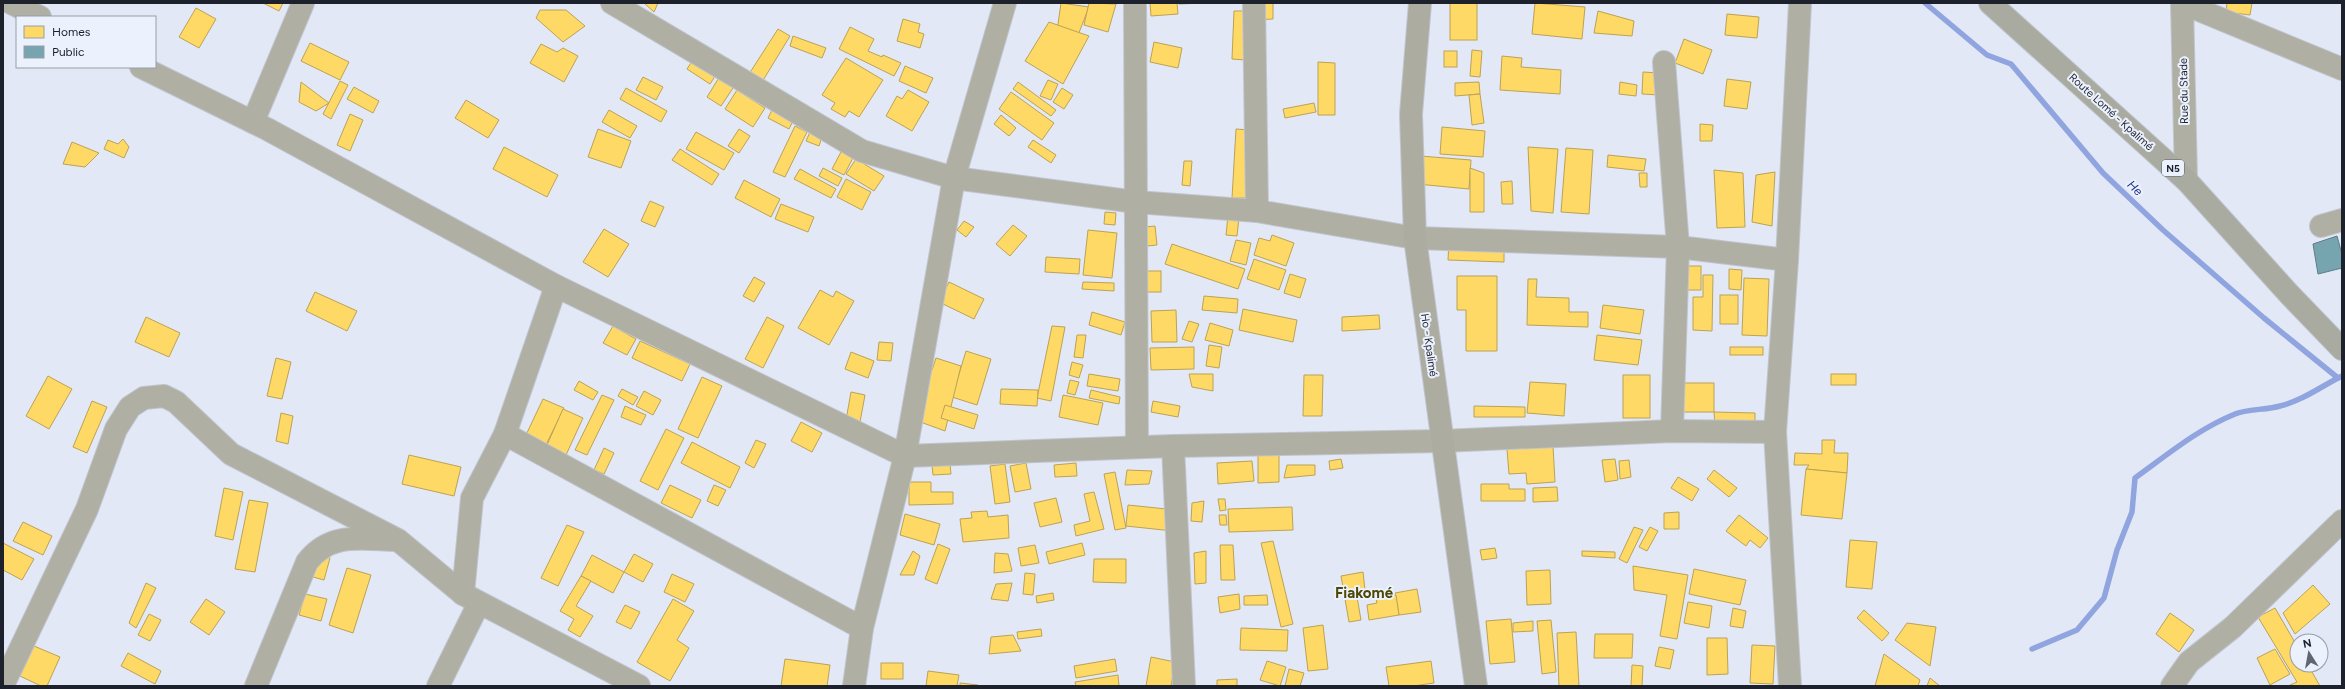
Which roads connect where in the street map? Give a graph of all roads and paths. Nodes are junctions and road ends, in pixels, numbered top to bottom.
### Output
1 (11, 3) edge
2 (303, 3) edge
3 (612, 3) edge
4 (1005, 3) edge
5 (1135, 3) edge
6 (1254, 3) edge
7 (1420, 3) edge
8 (1800, 3) edge
9 (1990, 3) edge
10 (2182, 3) edge
11 (38, 16) edge
12 (1664, 62) dead end
13 (143, 68) edge
14 (2342, 69) edge
15 (253, 122) junction
16 (954, 178) junction
17 (2186, 180) junction
18 (1136, 202) junction
19 (1257, 211) junction
20 (2342, 220) edge
21 (2321, 226) dead end
22 (1415, 238) junction
23 (1678, 247) junction
24 (1787, 260) junction
25 (556, 286) junction
26 (2342, 349) edge
27 (1672, 431) junction
28 (1775, 432) junction
29 (505, 434) junction
30 (1442, 441) junction
31 (1173, 446) junction
32 (1137, 447) junction
33 (905, 456) junction
34 (2342, 521) edge
35 (398, 540) junction
36 (471, 598) junction
37 (862, 628) junction
38 (3, 685) edge
39 (256, 686) edge
40 (438, 686) edge
41 (640, 686) edge
42 (854, 686) edge
43 (1184, 686) edge
44 (1476, 686) edge
45 (1790, 686) edge
46 (2172, 686) edge

1 - 11 street
2 - 15 street
3 - 16 street
4 - 16 street
5 - 18 street
6 - 19 street
7 - 22 main road, Ho - Kpalimé
8 - 24 street
9 - 17 main road, Route Lomé - Kpalimé / N5
10 - 14 street
10 - 17 street, Rue du Stade
12 - 23 street
13 - 15 street
15 - 25 street
16 - 18 street
16 - 33 street
17 - 26 main road, Route Lomé - Kpalimé / N5
18 - 19 street
18 - 32 street
19 - 22 street
20 - 21 street
22 - 23 street
22 - 30 main road, Ho - Kpalimé
23 - 24 street
23 - 27 street
24 - 28 street
25 - 29 street
25 - 33 street
27 - 28 street
27 - 30 street
28 - 45 street
29 - 36 street
29 - 37 street
30 - 31 street
30 - 44 main road, Ho - Kpalimé
31 - 32 street
31 - 43 street
32 - 33 street
33 - 37 street
34 - 46 street
35 - 36 street
35 - 38 street
35 - 39 street
36 - 40 street
36 - 41 street
37 - 42 street

